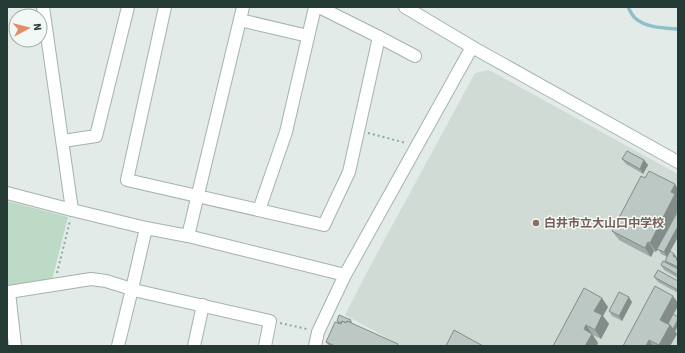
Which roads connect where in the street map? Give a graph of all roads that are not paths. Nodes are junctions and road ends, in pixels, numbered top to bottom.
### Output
1 (44, 7) edge
2 (128, 7) edge
3 (165, 7) edge
4 (243, 7) edge
5 (315, 7) edge
6 (319, 7) edge
7 (405, 7) edge
8 (240, 20) junction
9 (308, 36) junction
10 (379, 36) junction
11 (472, 47) junction
12 (415, 56) dead end
13 (63, 140) junction
14 (678, 162) edge
15 (7, 193) edge
16 (197, 196) junction
17 (259, 210) junction
18 (72, 213) junction
19 (146, 228) junction
20 (188, 236) junction
21 (345, 275) junction
22 (132, 289) junction
23 (203, 306) junction
24 (15, 346) edge
25 (118, 346) edge
26 (194, 346) edge
27 (265, 346) edge
28 (315, 346) edge

1 - 13 street
2 - 13 street
3 - 16 street
4 - 8 street
5 - 9 street
6 - 10 street
7 - 11 street
8 - 9 street
8 - 16 street
9 - 17 street
10 - 12 street
10 - 17 street
11 - 14 street
11 - 21 street
13 - 18 street
15 - 18 street
16 - 17 street
16 - 20 street
18 - 19 street
19 - 20 street
19 - 22 street
20 - 21 street
21 - 28 street
22 - 23 street
22 - 24 street
22 - 25 street
23 - 26 street
23 - 27 street

